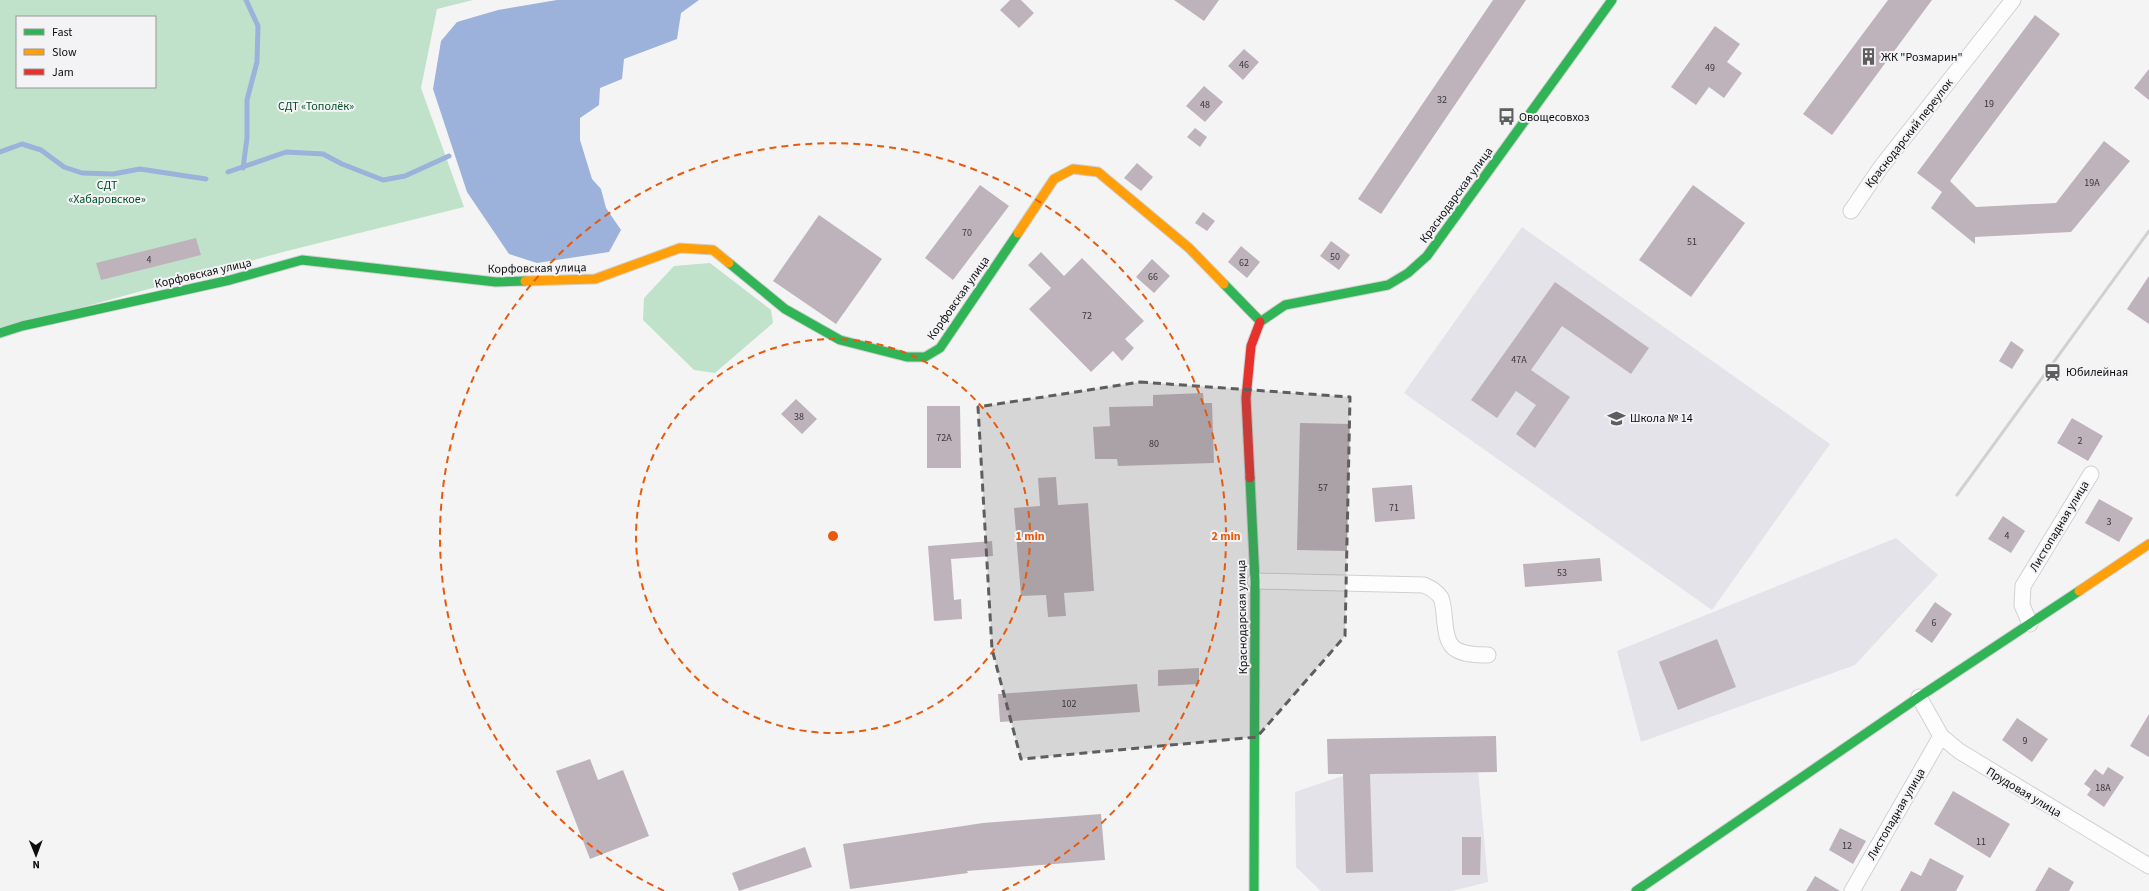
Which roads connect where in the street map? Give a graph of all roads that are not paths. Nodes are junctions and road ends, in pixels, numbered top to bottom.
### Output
1 (1612, 0) edge
2 (2013, 0) edge
3 (1851, 211) dead end
4 (1260, 321) junction
5 (0, 333) edge
6 (2091, 474) dead end
7 (2149, 544) edge
8 (1254, 581) junction
9 (2030, 624) junction
10 (1488, 655) dead end
11 (1919, 697) junction
12 (1941, 736) junction
13 (2149, 866) edge
14 (1254, 891) edge
15 (1636, 891) edge
16 (1852, 891) edge

1 - 4 street, Краснодарская улица
2 - 3 street, Краснодарский переулок
4 - 5 street, Корфовская улица
4 - 8 street, Краснодарская улица
6 - 9 street, Листопадная улица
7 - 9 street
8 - 10 street
8 - 14 street, Краснодарская улица
9 - 11 street
11 - 12 street, Прудовая улица
11 - 15 street
12 - 13 street, Прудовая улица
12 - 16 street, Листопадная улица

